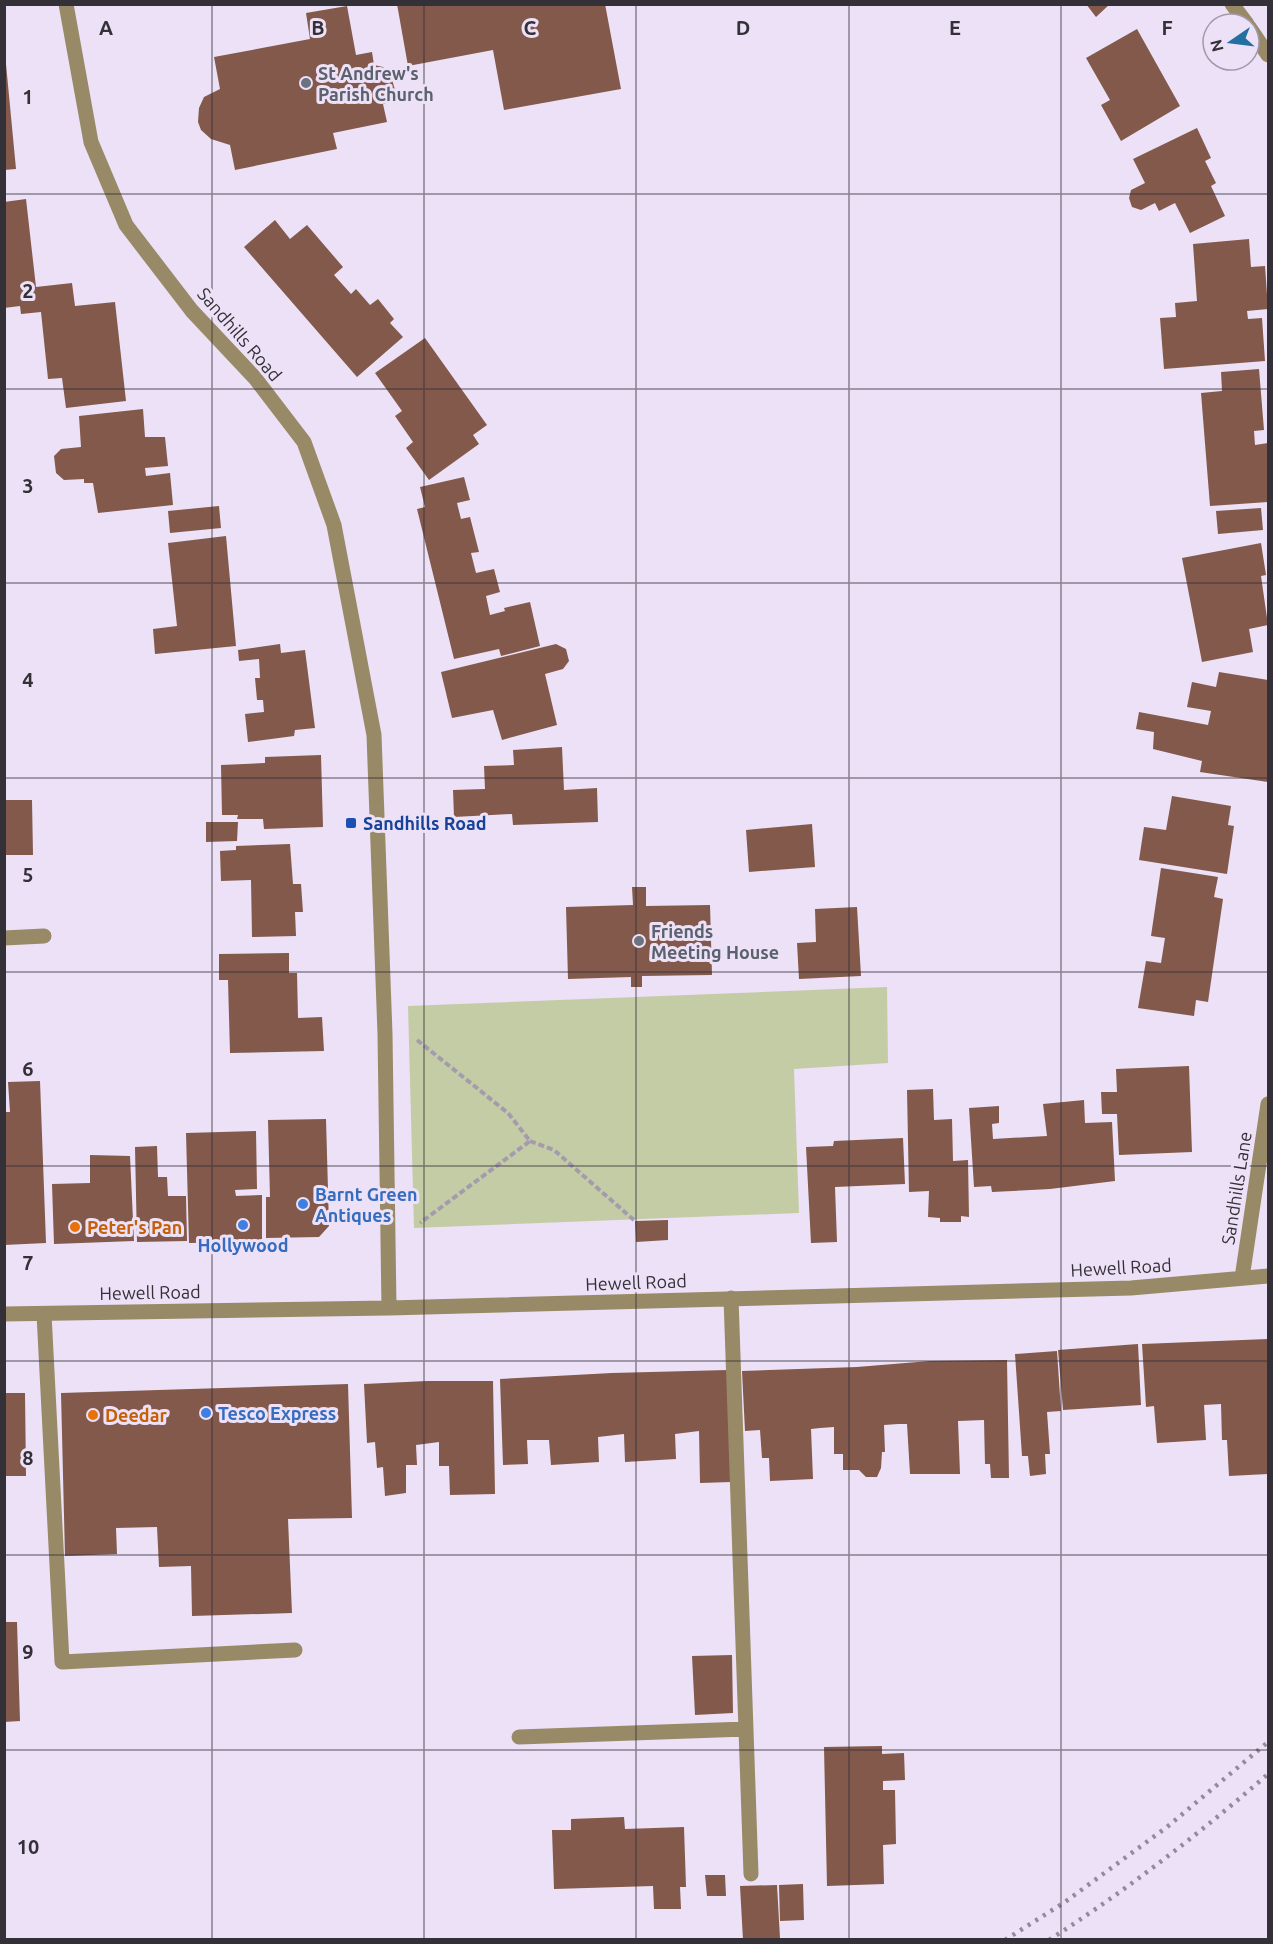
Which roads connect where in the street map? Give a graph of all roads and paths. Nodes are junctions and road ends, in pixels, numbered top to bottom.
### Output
1 (66, 4) edge
2 (44, 936) dead end
3 (4, 938) edge
4 (385, 1034) junction
5 (1269, 1104) edge
6 (530, 1142) junction
7 (635, 1221) dead end
8 (388, 1230) junction
9 (1269, 1276) edge
10 (1242, 1278) junction
11 (731, 1298) junction
12 (389, 1308) junction
13 (4, 1314) edge
14 (44, 1314) junction
15 (295, 1650) dead end
16 (746, 1729) junction
17 (519, 1737) dead end
18 (751, 1874) dead end

1 - 4 street, Sandhills Road
2 - 3 street
4 - 6 path
4 - 8 street, Sandhills Road
5 - 10 street, Sandhills Lane
6 - 7 path
6 - 8 path
8 - 12 street, Sandhills Road
9 - 10 street, Hewell Road
10 - 11 street, Hewell Road
11 - 12 street, Hewell Road
11 - 16 street
12 - 14 street, Hewell Road
13 - 14 street, Hewell Road
14 - 15 street
16 - 17 street
16 - 18 street

